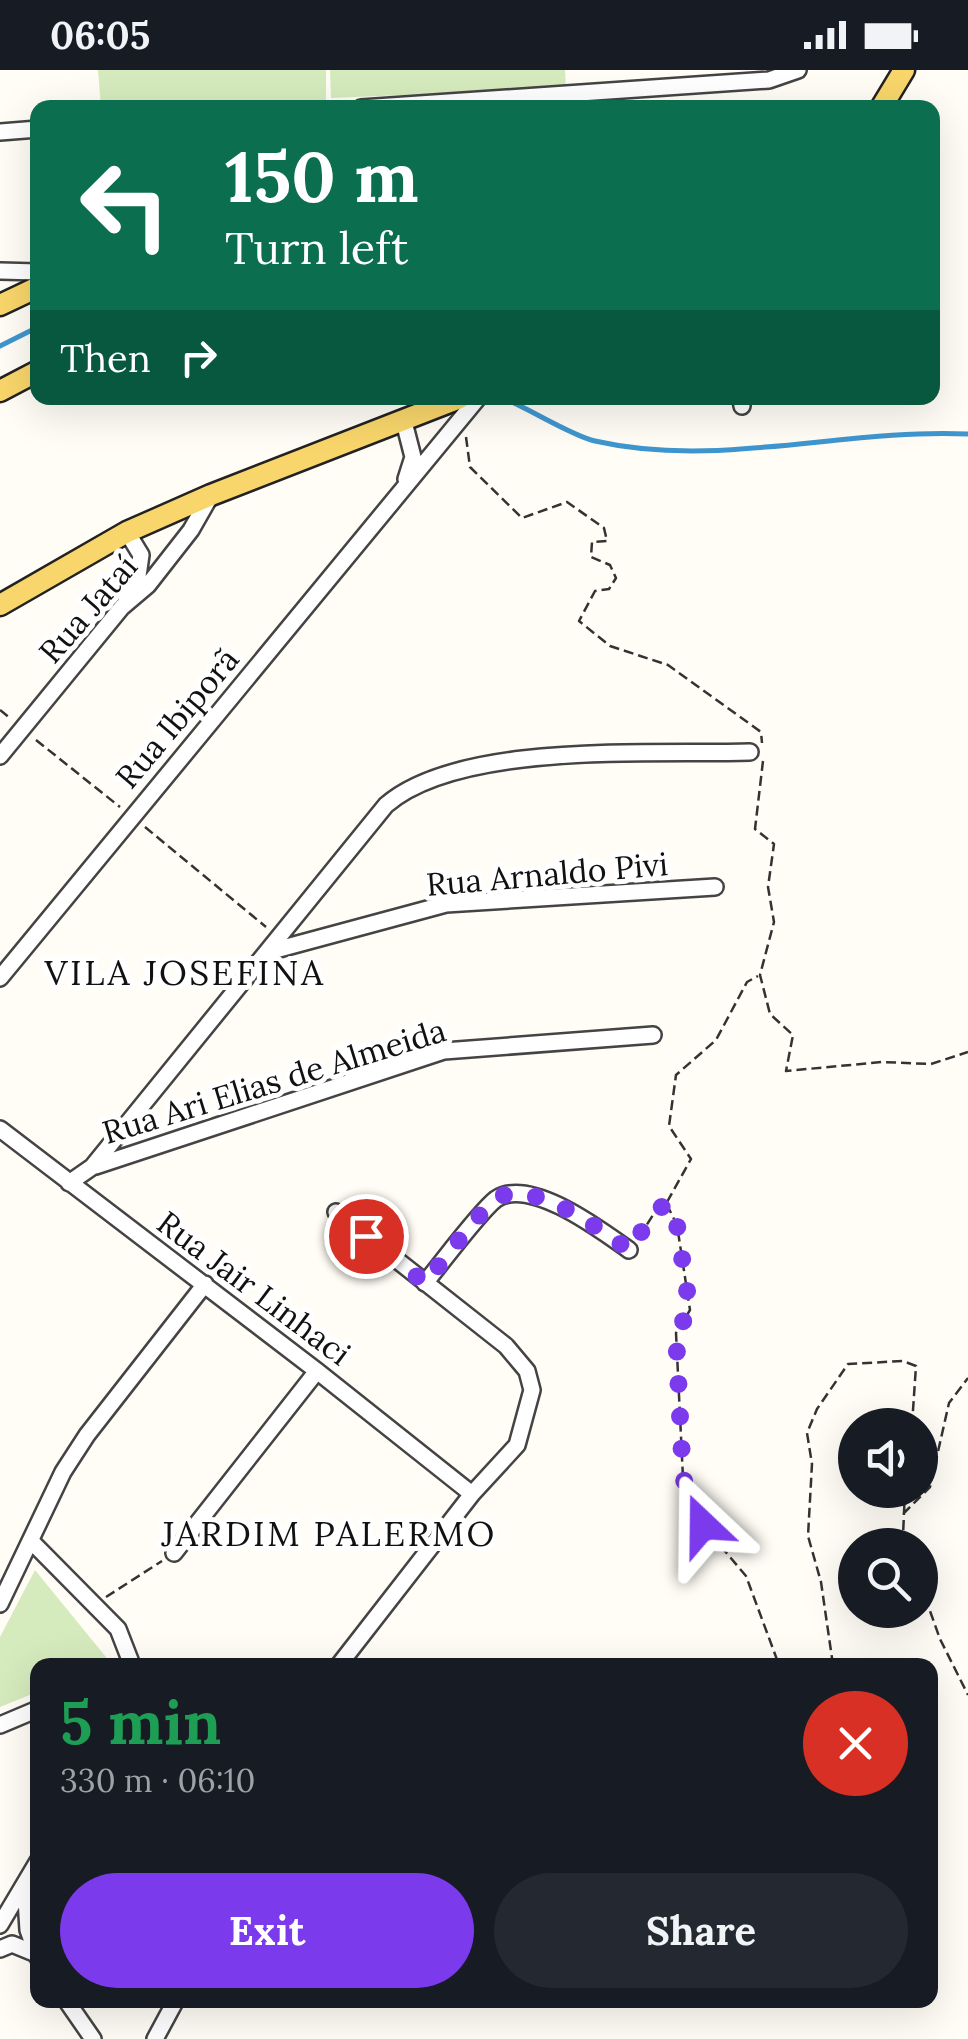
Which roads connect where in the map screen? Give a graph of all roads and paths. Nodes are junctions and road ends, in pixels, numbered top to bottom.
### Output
1 (798, 70) edge
2 (904, 70) edge
3 (477, 100) edge
4 (885, 100) edge
5 (30, 130) edge
6 (0, 132) edge
7 (0, 271) edge
8 (30, 272) edge
9 (30, 290) edge
10 (0, 305) edge
11 (30, 376) edge
12 (0, 391) edge
13 (426, 405) edge
14 (472, 405) edge
15 (404, 422) junction
16 (211, 495) junction
17 (398, 496) junction
18 (127, 532) junction
19 (0, 605) edge
20 (122, 606) junction
21 (750, 752) dead end
22 (0, 756) edge
23 (716, 886) dead end
24 (268, 952) junction
25 (760, 975) dead end
26 (0, 978) edge
27 (652, 1036) dead end
28 (0, 1129) edge
29 (92, 1167) junction
30 (69, 1184) junction
31 (666, 1203) junction
32 (336, 1212) dead end
33 (629, 1250) joint
34 (425, 1283) junction
35 (205, 1284) junction
36 (318, 1370) junction
37 (968, 1378) edge
38 (913, 1408) edge
39 (472, 1494) junction
40 (904, 1508) edge
41 (903, 1514) junction
42 (904, 1528) edge
43 (30, 1541) junction
44 (174, 1553) joint
45 (96, 1603) junction
46 (0, 1604) edge
47 (936, 1628) edge
48 (129, 1658) edge
49 (344, 1658) edge
50 (776, 1658) edge
51 (833, 1658) edge
52 (968, 1695) edge
53 (30, 1712) edge
54 (0, 1726) edge
55 (30, 1875) edge
56 (25, 1884) junction
57 (0, 1925) edge
58 (30, 1933) edge
59 (0, 1949) edge
60 (30, 1952) edge
61 (72, 2008) edge
62 (171, 2008) edge
63 (93, 2039) edge
64 (154, 2039) edge

1 - 3 street
2 - 4 main road
5 - 6 street
7 - 8 street
9 - 10 main road
11 - 12 main road
13 - 15 main road
14 - 17 street, Rua Ibiporã
15 - 16 main road
15 - 17 street, Rua Ibiporã
16 - 18 main road
16 - 20 street, Rua Jataí
17 - 26 street, Rua Ibiporã
18 - 19 main road
18 - 20 street
20 - 22 street, Rua Jataí
21 - 24 street
23 - 24 street, Rua Arnaldo Pivi
24 - 29 street
25 - 31 path
27 - 29 street, Rua Ari Elias de Almeida
28 - 30 street, Rua Jair Linhaci
29 - 30 street
30 - 35 street, Rua Jair Linhaci
31 - 33 path
31 - 50 path
32 - 34 street
33 - 34 street
34 - 39 street
35 - 36 street, Rua Jair Linhaci
35 - 43 street
36 - 39 street, Rua Jair Linhaci
36 - 44 street
37 - 41 path
38 - 51 path
39 - 49 street
40 - 41 path
41 - 42 path
43 - 45 street
43 - 46 street
44 - 45 path
45 - 48 street
47 - 52 path
53 - 54 street
55 - 56 street
56 - 57 street
56 - 58 street
59 - 60 street
61 - 63 street
62 - 64 street

